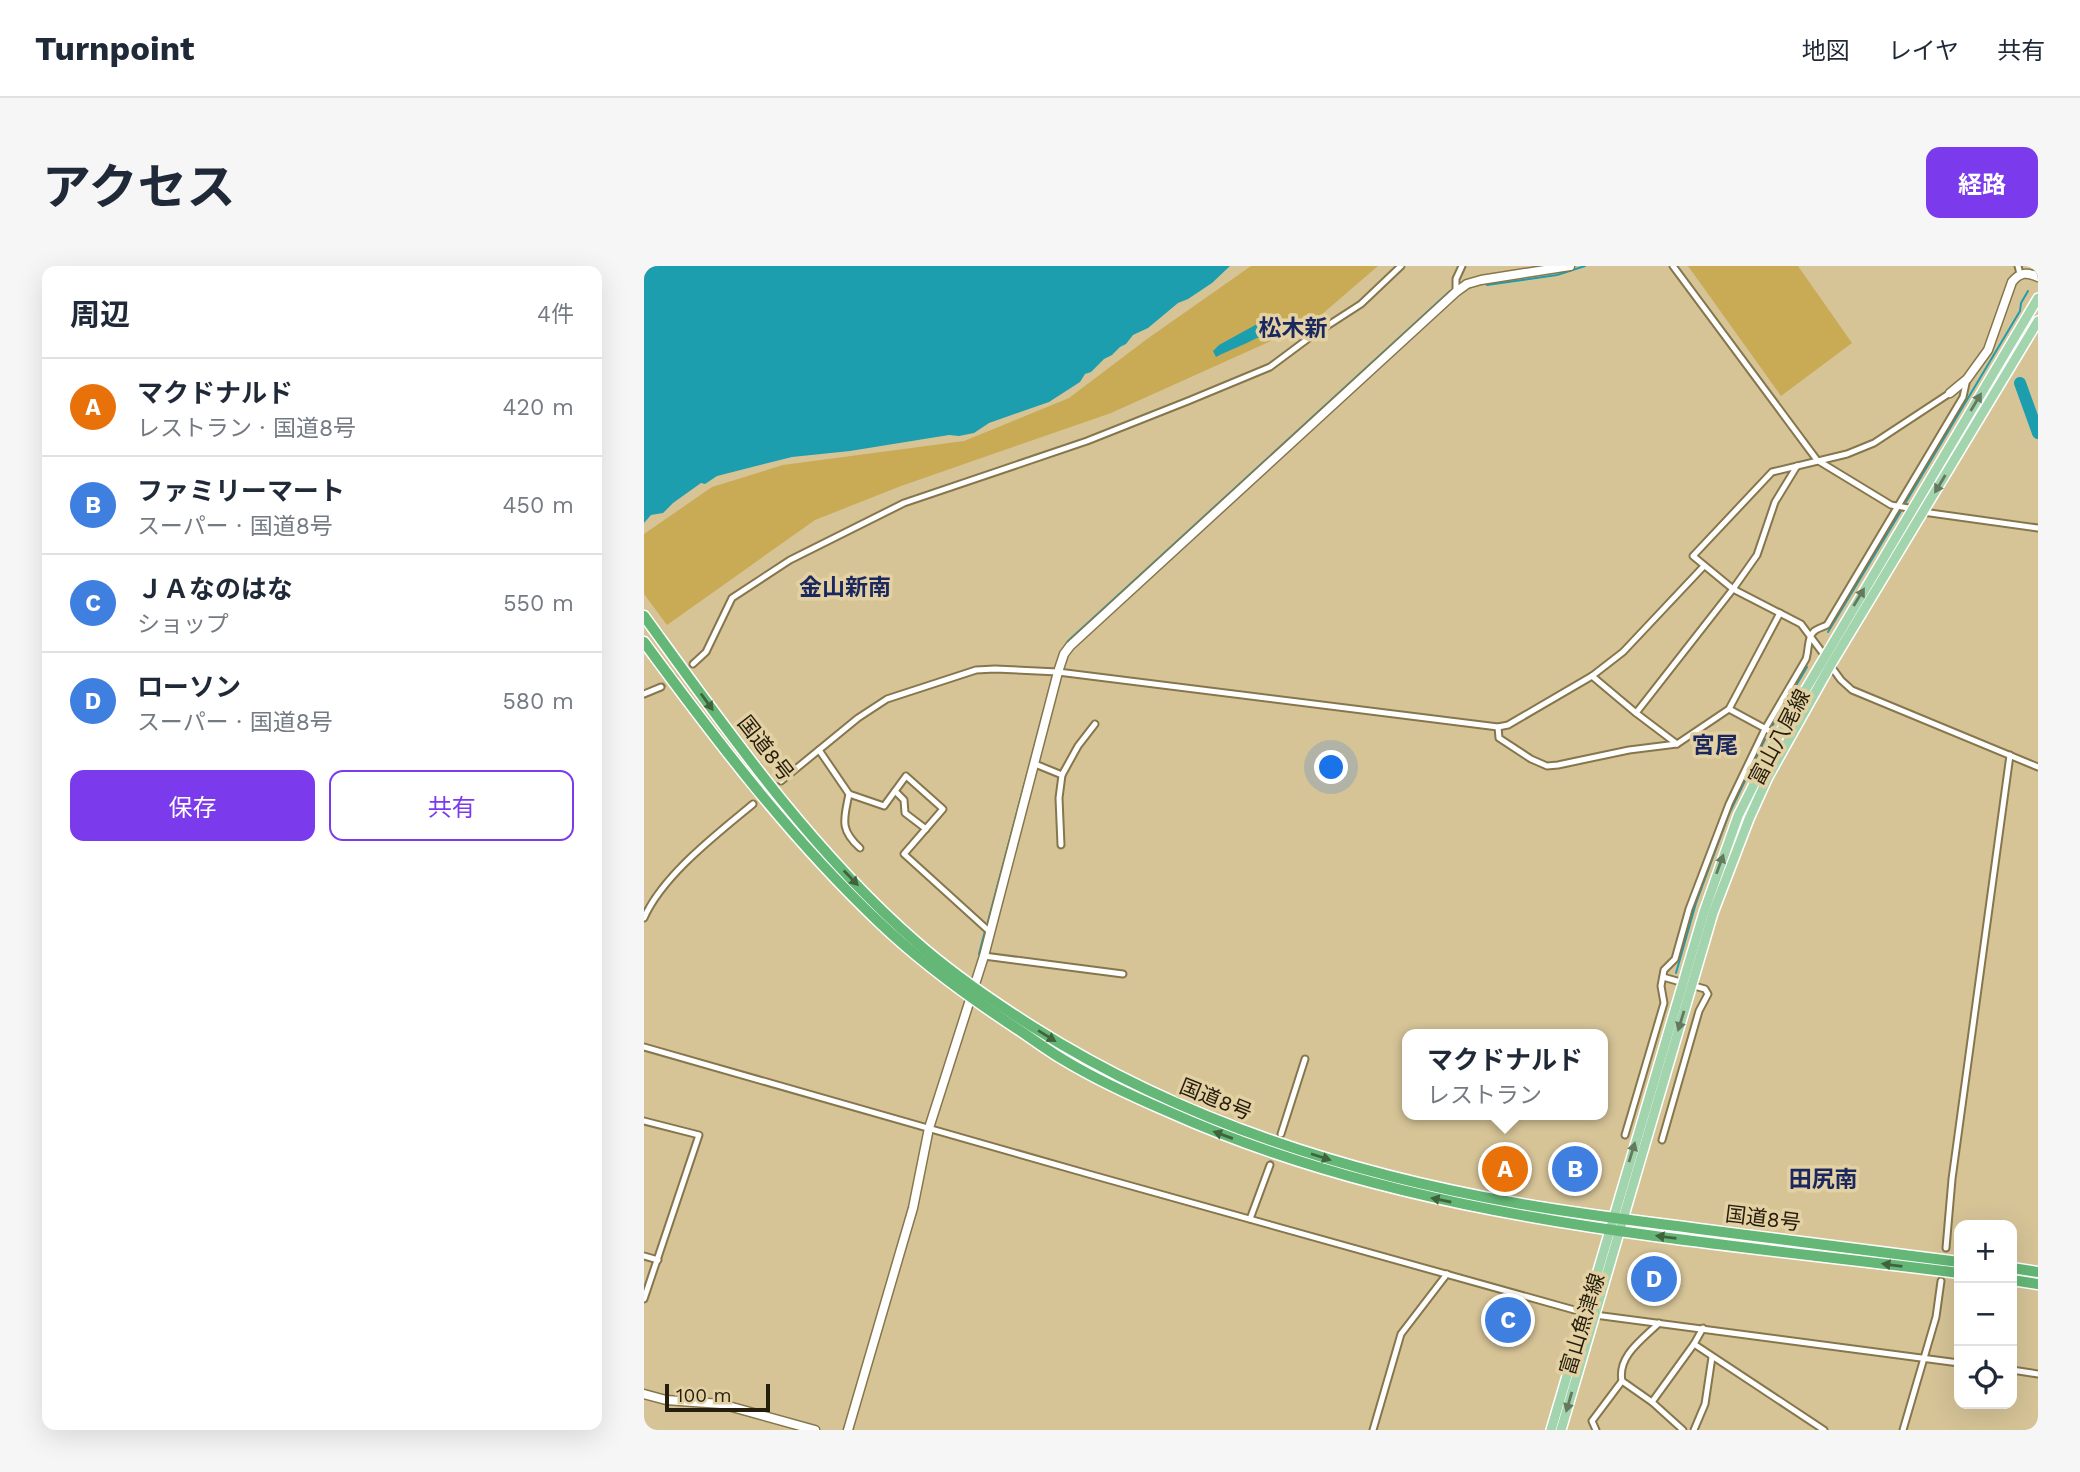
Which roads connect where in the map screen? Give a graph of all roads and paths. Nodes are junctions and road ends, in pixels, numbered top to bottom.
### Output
1 (1401, 266) edge
2 (1462, 266) edge
3 (1570, 266) edge
4 (1673, 266) edge
5 (2019, 270) edge
6 (2038, 278) edge
7 (1457, 292) junction
8 (2038, 298) edge
9 (2038, 321) edge
10 (1967, 379) junction
11 (1950, 393) joint
12 (1817, 460) junction
13 (1797, 466) junction
14 (1896, 506) junction
15 (1912, 509) junction
16 (1923, 512) junction
17 (2038, 528) edge
18 (1704, 566) junction
19 (1733, 589) junction
20 (1780, 613) junction
21 (644, 616) edge
22 (1810, 636) junction
23 (644, 642) edge
24 (1825, 656) junction
25 (693, 664) tunnel mouth
26 (1830, 666) junction
27 (1058, 671) junction
28 (1592, 676) junction
29 (661, 687) tunnel mouth
30 (644, 694) edge
31 (1729, 709) junction
32 (1636, 713) junction
33 (1095, 724) dead end
34 (1498, 727) junction
35 (1765, 729) junction
36 (1778, 736) junction
37 (1788, 741) junction
38 (1677, 744) junction
39 (819, 750) junction
40 (2010, 755) junction
41 (1035, 764) junction
42 (2038, 767) edge
43 (1062, 775) junction
44 (781, 782) dead end
45 (895, 791) junction
46 (849, 794) junction
47 (753, 804) dead end
48 (926, 830) junction
49 (1061, 845) dead end
50 (860, 848) dead end
51 (644, 918) edge
52 (990, 932) junction
53 (984, 956) junction
54 (1123, 974) dead end
55 (1663, 977) junction
56 (1687, 984) junction
57 (972, 992) junction
58 (644, 1047) edge
59 (1305, 1059) dead end
60 (644, 1121) edge
61 (929, 1128) junction
62 (1280, 1134) tunnel mouth
63 (1625, 1135) dead end
64 (1662, 1140) dead end
65 (1270, 1165) tunnel mouth
66 (1618, 1218) junction
67 (1250, 1219) junction
68 (1615, 1230) junction
69 (1946, 1248) dead end
70 (644, 1256) edge
71 (658, 1260) junction
72 (1954, 1261) edge
73 (2017, 1270) edge
74 (1954, 1272) edge
75 (2038, 1272) edge
76 (1447, 1274) junction
77 (2017, 1281) edge
78 (1941, 1282) dead end
79 (2038, 1284) edge
80 (644, 1299) edge
81 (1590, 1314) junction
82 (1659, 1323) junction
83 (1703, 1328) junction
84 (1694, 1344) junction
85 (1712, 1357) junction
86 (1924, 1359) junction
87 (1954, 1362) edge
88 (2017, 1371) edge
89 (2038, 1374) edge
90 (1622, 1381) junction
91 (644, 1394) edge
92 (1653, 1402) junction
93 (815, 1430) edge
94 (848, 1430) edge
95 (1373, 1430) edge
96 (1551, 1430) edge
97 (1561, 1430) edge
98 (1596, 1430) edge
99 (1683, 1430) edge
100 (1694, 1430) edge
101 (1824, 1430) edge
102 (1903, 1430) edge

1 - 25 street
2 - 7 street
3 - 7 street
4 - 12 street
5 - 6 street
5 - 10 street
7 - 27 street
15 -> 8 main road, 富山八尾線
9 -> 16 main road, 富山八尾線
10 - 11 street
10 - 14 street
11 - 12 street
12 - 13 street
12 - 14 street
13 - 18 street
13 - 19 street
14 - 15 street
14 - 22 street
15 - 16 street
24 -> 15 main road, 富山八尾線
16 - 17 street
16 - 26 main road, 富山八尾線
18 - 19 street
18 - 28 street
19 - 20 street
19 - 32 street
20 - 22 street
20 - 31 street
21 -> 57 highway, 国道8号
22 - 24 street
22 - 35 street
23 - 57 highway, 国道8号
24 - 26 street
24 - 36 main road, 富山八尾線
26 - 37 main road, 富山八尾線
26 - 40 street
27 - 34 street
27 - 39 street
27 - 41 street
28 - 32 street
28 - 34 street
29 - 30 street
31 - 35 street
31 - 38 street
32 - 38 street
33 - 43 street
34 - 38 street
35 - 36 street
35 - 55 street
36 - 37 street
56 -> 36 main road, 富山八尾線
37 - 56 main road, 富山八尾線
39 - 44 street
39 - 46 street
40 - 42 street
40 - 69 street
41 - 43 street
41 - 52 street
43 - 49 street
45 - 46 street
45 - 48 street
45 - 48 street
46 - 50 street
47 - 51 street
48 - 52 street
52 - 53 street
53 - 54 street
53 - 57 street
55 - 56 street
55 - 63 street
56 - 64 street
56 - 66 main road, 富山八尾線
57 - 61 street
57 -> 66 highway, 国道8号
68 -> 57 highway, 国道8号
58 - 61 street
59 - 62 street
60 - 71 street
61 - 67 street
61 - 94 street
65 - 67 street
66 - 68 main road, 富山魚津線
66 - 72 highway, 国道8号
67 - 76 street
74 -> 68 highway, 国道8号
68 - 81 main road, 富山魚津線
70 - 71 street
71 - 80 street
73 - 75 highway
76 - 81 street
76 - 95 street
77 - 79 highway
78 - 86 street
81 - 82 street
81 - 96 main road, 富山魚津線
81 -> 97 main road, 富山魚津線
82 - 83 street
82 - 90 street
83 - 84 street
83 - 86 street
84 - 85 street
84 - 92 street
85 - 100 street
85 - 101 street
86 - 87 street
86 - 102 street
88 - 89 street
90 - 92 street
90 - 98 street
91 - 93 street
92 - 99 street

